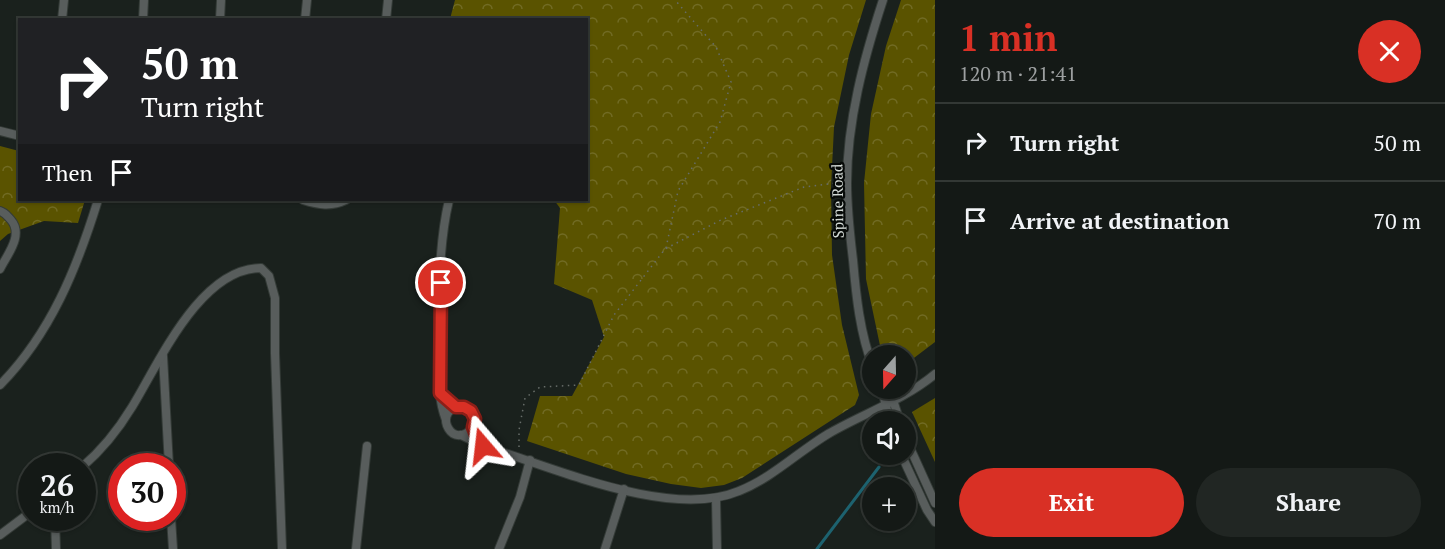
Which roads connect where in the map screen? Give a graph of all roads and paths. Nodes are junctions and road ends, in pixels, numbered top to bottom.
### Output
1 (64, 0) edge
2 (144, 0) edge
3 (221, 0) edge
4 (307, 0) edge
5 (388, 0) edge
6 (675, 0) edge
7 (883, 0) edge
8 (62, 18) edge
9 (142, 18) edge
10 (220, 18) edge
11 (305, 18) edge
12 (386, 18) edge
13 (0, 131) edge
14 (18, 136) edge
15 (847, 182) junction
16 (98, 201) edge
17 (307, 201) edge
18 (344, 201) edge
19 (443, 201) edge
20 (449, 201) edge
21 (0, 211) edge
22 (445, 219) junction
23 (666, 249) junction
24 (0, 269) edge
25 (867, 345) edge
26 (163, 354) junction
27 (935, 374) edge
28 (0, 385) edge
29 (440, 393) junction
30 (883, 399) edge
31 (893, 400) junction
32 (884, 404) junction
33 (456, 407) junction
34 (886, 411) edge
35 (896, 411) edge
36 (446, 420) junction
37 (473, 427) junction
38 (461, 435) junction
39 (367, 446) dead end
40 (483, 446) junction
41 (168, 453) edge
42 (96, 455) edge
43 (519, 456) junction
44 (530, 460) junction
45 (916, 461) edge
46 (906, 465) edge
47 (624, 489) junction
48 (716, 498) junction
49 (935, 503) edge
50 (18, 522) edge
51 (935, 522) edge
52 (55, 531) edge
53 (171, 531) edge
54 (0, 535) edge
55 (56, 549) edge
56 (172, 549) edge
57 (282, 549) edge
58 (356, 549) edge
59 (499, 549) edge
60 (606, 549) edge
61 (717, 549) edge

1 - 8 street
2 - 9 street
3 - 10 street
4 - 11 street
5 - 12 street
6 - 23 path
7 - 15 street, Spine Road
13 - 14 street
15 - 23 path
15 - 25 street, Spine Road
16 - 28 street
17 - 18 street
19 - 22 street
20 - 22 street
21 - 24 street
22 - 29 street
23 - 43 path
26 - 41 street
26 - 42 street
26 - 57 street
27 - 31 street
29 - 33 street
29 - 36 street
30 - 32 street
31 - 32 street
31 - 35 street
32 - 34 street
32 - 48 street
33 - 36 street
33 - 37 street
36 - 38 street
37 - 38 street
37 - 40 street
38 - 40 street
39 - 58 street
40 - 43 street
43 - 44 street
44 - 47 street
44 - 59 street
45 - 49 street
46 - 51 street
47 - 48 street
47 - 60 street
48 - 61 street
50 - 54 street
52 - 55 street
53 - 56 street

